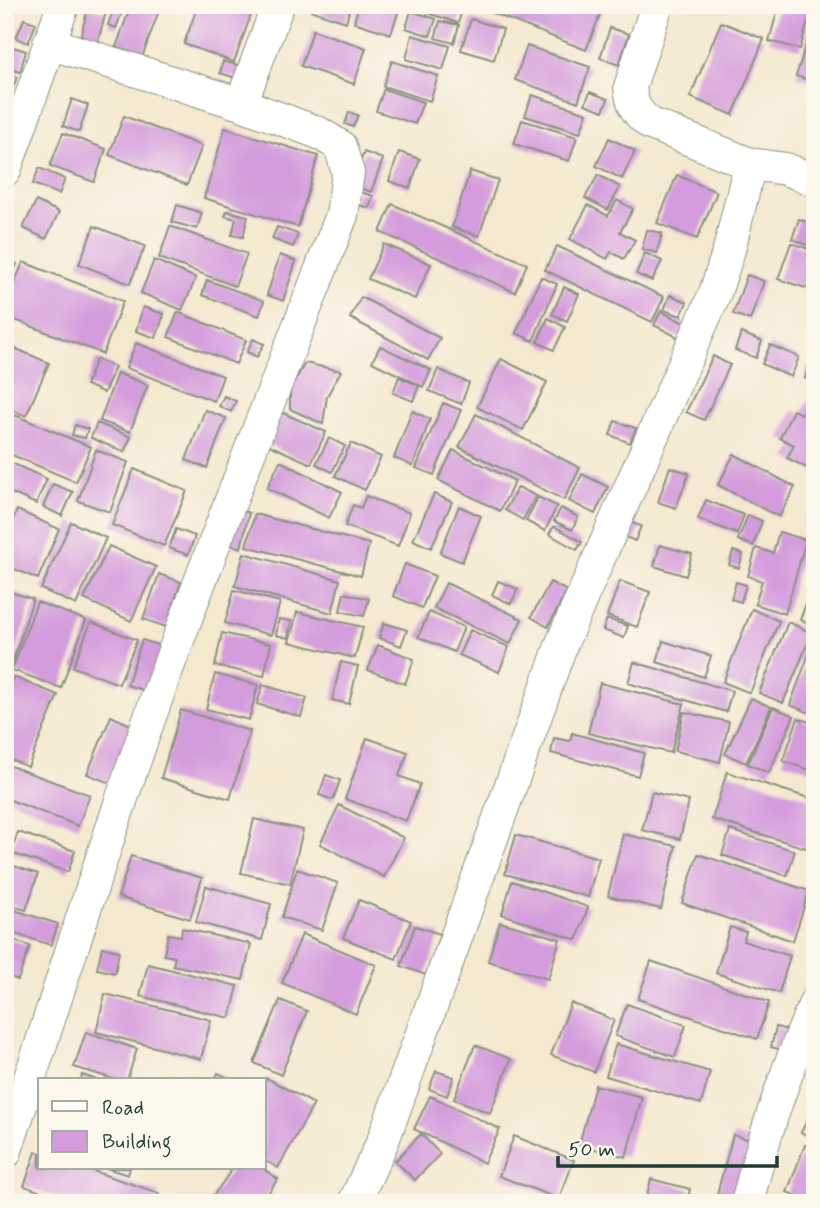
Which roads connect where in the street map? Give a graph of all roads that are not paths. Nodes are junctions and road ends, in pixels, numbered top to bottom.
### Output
1 (63, 5) edge
2 (278, 5) edge
3 (657, 5) edge
4 (49, 43) junction
5 (241, 104) junction
6 (750, 164) junction
7 (5, 170) edge
8 (815, 181) edge
9 (815, 1003) edge
10 (5, 1153) edge
11 (354, 1203) edge
12 (747, 1203) edge

1 - 4 street
2 - 5 street
3 - 6 street
4 - 5 street
4 - 7 street
5 - 10 street
6 - 8 street
6 - 11 street
9 - 12 street

